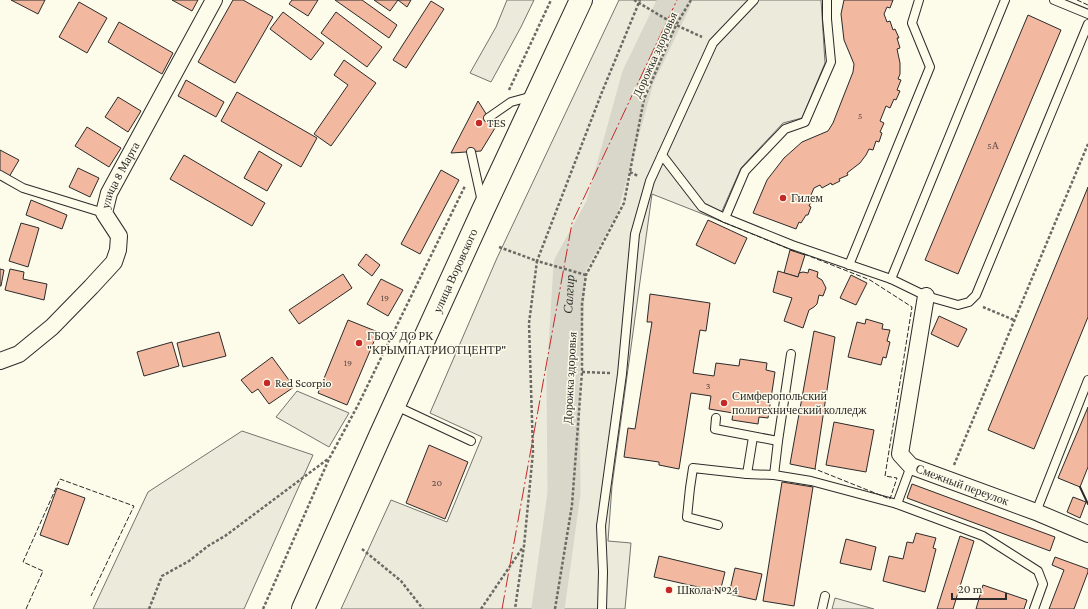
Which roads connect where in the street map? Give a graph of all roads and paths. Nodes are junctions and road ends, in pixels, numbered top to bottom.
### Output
1 (214, 0) edge
2 (551, 0) edge
3 (581, 0) edge
4 (634, 0) edge
5 (691, 0) edge
6 (754, 0) edge
7 (827, 0) edge
8 (919, 0) edge
9 (1005, 0) edge
10 (1054, 0) edge
11 (640, 1) edge
12 (1088, 14) edge
13 (1088, 24) edge
14 (676, 25) junction
15 (713, 43) junction
16 (537, 94) junction
17 (511, 102) junction
18 (488, 118) dead end
19 (1088, 144) edge
20 (471, 152) dead end
21 (662, 155) junction
22 (474, 167) junction
23 (0, 175) edge
24 (483, 210) junction
25 (104, 212) junction
26 (725, 218) junction
27 (499, 247) dead end
28 (537, 261) junction
29 (848, 265) junction
30 (586, 275) junction
31 (891, 279) junction
32 (926, 296) junction
33 (969, 302) junction
34 (1014, 320) junction
35 (791, 354) dead end
36 (0, 361) edge
37 (582, 372) junction
38 (622, 374) junction
39 (1088, 380) edge
40 (395, 405) junction
41 (716, 418) dead end
42 (753, 437) junction
43 (471, 441) dead end
44 (778, 441) junction
45 (329, 459) junction
46 (912, 466) junction
47 (747, 474) junction
48 (774, 475) junction
49 (948, 480) junction
50 (897, 504) junction
51 (1036, 512) junction
52 (718, 525) dead end
53 (1088, 534) edge
54 (524, 546) junction
55 (362, 549) dead end
56 (825, 596) dead end
57 (149, 609) edge
58 (263, 609) edge
59 (303, 609) edge
60 (423, 609) edge
61 (481, 609) edge
62 (515, 609) edge
63 (555, 609) edge
64 (602, 609) edge
65 (822, 609) edge
66 (1034, 609) edge

1 - 25 street, улица 8 Марта
2 - 17 path
3 - 16 main road, улица Воровского
4 - 11 path
5 - 14 path, Дорожка здоровья
6 - 15 lane
7 - 26 lane
8 - 29 lane
9 - 31 lane
10 - 12 lane
11 - 14 path
11 - 28 path
13 - 33 lane
14 - 15 path
14 - 30 path, Дорожка здоровья
15 - 21 lane
16 - 17 lane
16 - 24 main road, улица Воровского
17 - 18 lane
19 - 34 path
20 - 22 lane
21 - 26 lane
21 - 38 lane
22 - 24 lane
22 - 45 path
23 - 25 lane
24 - 40 main road, улица Воровского
25 - 36 street, улица 8 Марта
26 - 29 lane
27 - 28 path
28 - 30 path
28 - 54 path
29 - 31 lane
30 - 37 path, Дорожка здоровья
31 - 32 lane
32 - 33 lane
32 - 46 street, Смежный переулок
33 - 34 path
34 - 49 path
35 - 44 lane
37 - 38 path
37 - 63 path, Дорожка здоровья
38 - 64 lane
39 - 51 lane
40 - 43 lane
40 - 59 main road, улица Воровского
41 - 42 lane
42 - 44 lane
42 - 47 lane
44 - 48 lane
45 - 57 path
45 - 58 path
46 - 49 street, Смежный переулок
46 - 50 lane
47 - 48 lane
47 - 52 lane
48 - 50 lane
49 - 51 street, Смежный переулок
50 - 66 lane
51 - 53 street, Смежный переулок
54 - 61 path
54 - 62 path
55 - 60 path
56 - 65 lane

